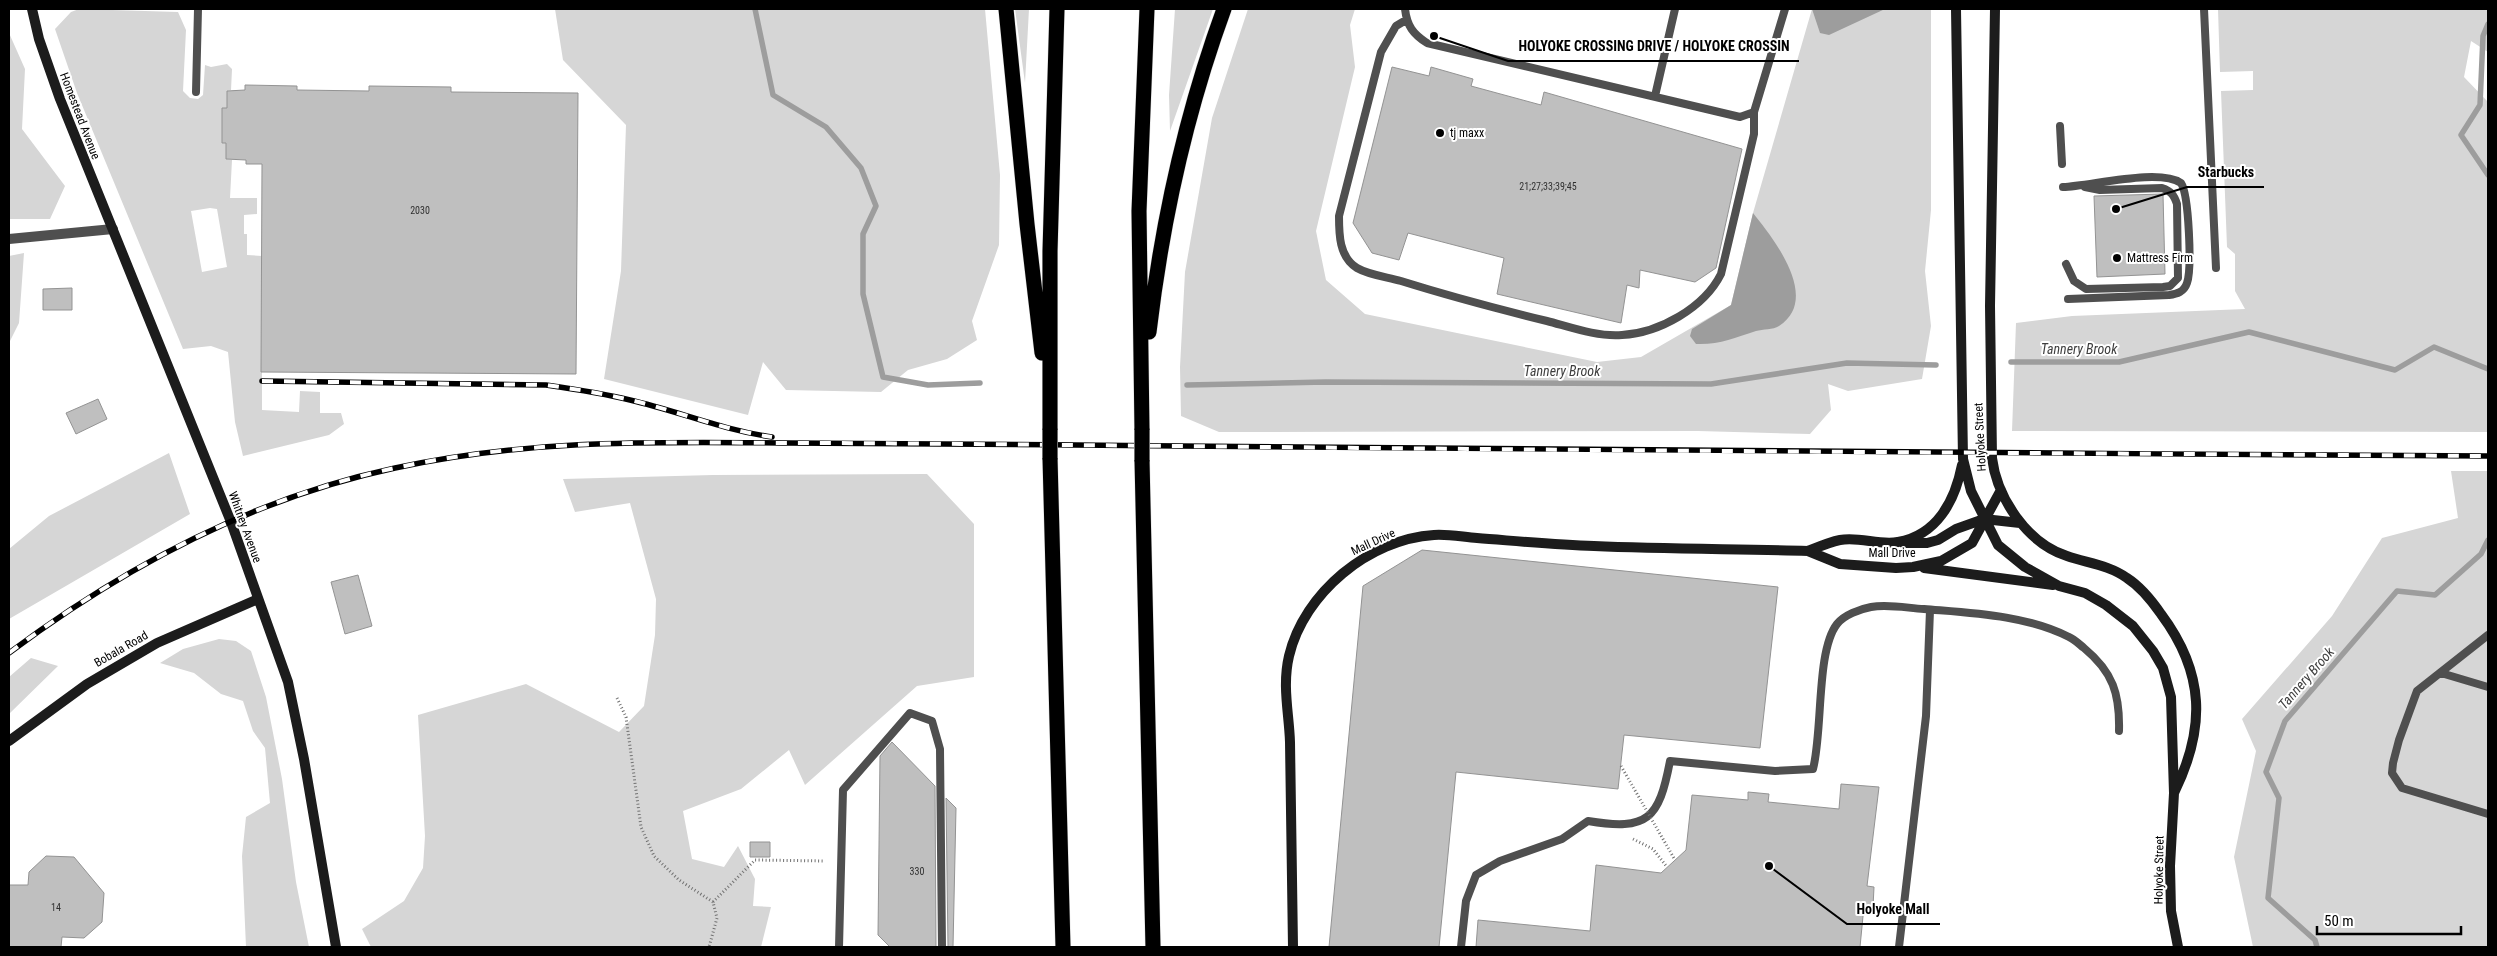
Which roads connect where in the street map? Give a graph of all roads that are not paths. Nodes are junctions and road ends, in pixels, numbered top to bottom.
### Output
1 (32, 9) edge
2 (198, 9) edge
3 (1006, 9) edge
4 (1057, 9) edge
5 (1147, 9) edge
6 (1224, 9) edge
7 (1405, 9) edge
8 (1675, 9) edge
9 (1785, 9) edge
10 (1956, 9) edge
11 (1995, 9) edge
12 (2204, 9) edge
13 (1406, 20) junction
14 (196, 92) dead end
15 (1655, 96) junction
16 (1754, 112) junction
17 (2060, 126) dead end
18 (2062, 164) dead end
19 (2083, 186) junction
20 (2063, 187) dead end
21 (112, 229) junction
22 (9, 239) edge
23 (2066, 264) dead end
24 (2216, 268) dead end
25 (2068, 299) dead end
26 (1141, 393) junction
27 (1050, 424) junction
28 (1964, 460) junction
29 (2002, 490) junction
30 (1984, 519) junction
31 (2020, 523) junction
32 (1898, 543) junction
33 (1808, 551) junction
34 (1912, 567) junction
35 (2059, 586) junction
36 (258, 599) junction
37 (1930, 610) junction
38 (2488, 634) edge
39 (2441, 673) junction
40 (2488, 687) edge
41 (2119, 731) dead end
42 (9, 741) edge
43 (2174, 793) junction
44 (2488, 814) edge
45 (336, 947) edge
46 (839, 947) edge
47 (942, 947) edge
48 (1063, 947) edge
49 (1153, 947) edge
50 (1293, 947) edge
51 (1461, 947) edge
52 (1899, 947) edge
53 (2178, 947) edge

1 - 21 street, Homestead Avenue
2 - 14 lane
3 - 27 highway
4 - 27 highway
5 - 26 highway
6 - 26 highway
7 - 13 lane
8 - 15 lane
9 - 16 lane
10 - 28 street, Holyoke Street
11 - 29 street, Holyoke Street
12 - 24 lane
13 - 15 lane
13 - 16 lane
15 - 16 lane
17 - 18 lane
19 - 20 lane
19 - 23 lane
19 - 25 lane
21 - 22 street
21 - 36 street, Whitney Avenue
26 - 49 highway, bridge
27 - 48 highway, bridge
28 - 30 street, Holyoke Street
28 - 32 street, Mall Drive
29 - 30 street, Mall Drive
29 - 31 street, Holyoke Street
30 - 31 street
30 - 32 street
30 - 34 street, Mall Drive
30 - 35 street, Holyoke Street
31 - 43 street, Holyoke Street
32 - 33 street, Mall Drive
33 - 34 street, Mall Drive
33 - 50 street, Mall Drive
34 - 35 street
35 - 43 street, Holyoke Street
36 - 42 street, Bobala Road
36 - 45 street, Whitney Avenue
37 - 41 lane
37 - 51 lane
37 - 52 lane
38 - 39 lane
39 - 40 lane
39 - 44 lane
43 - 53 street, Holyoke Street
46 - 47 lane

